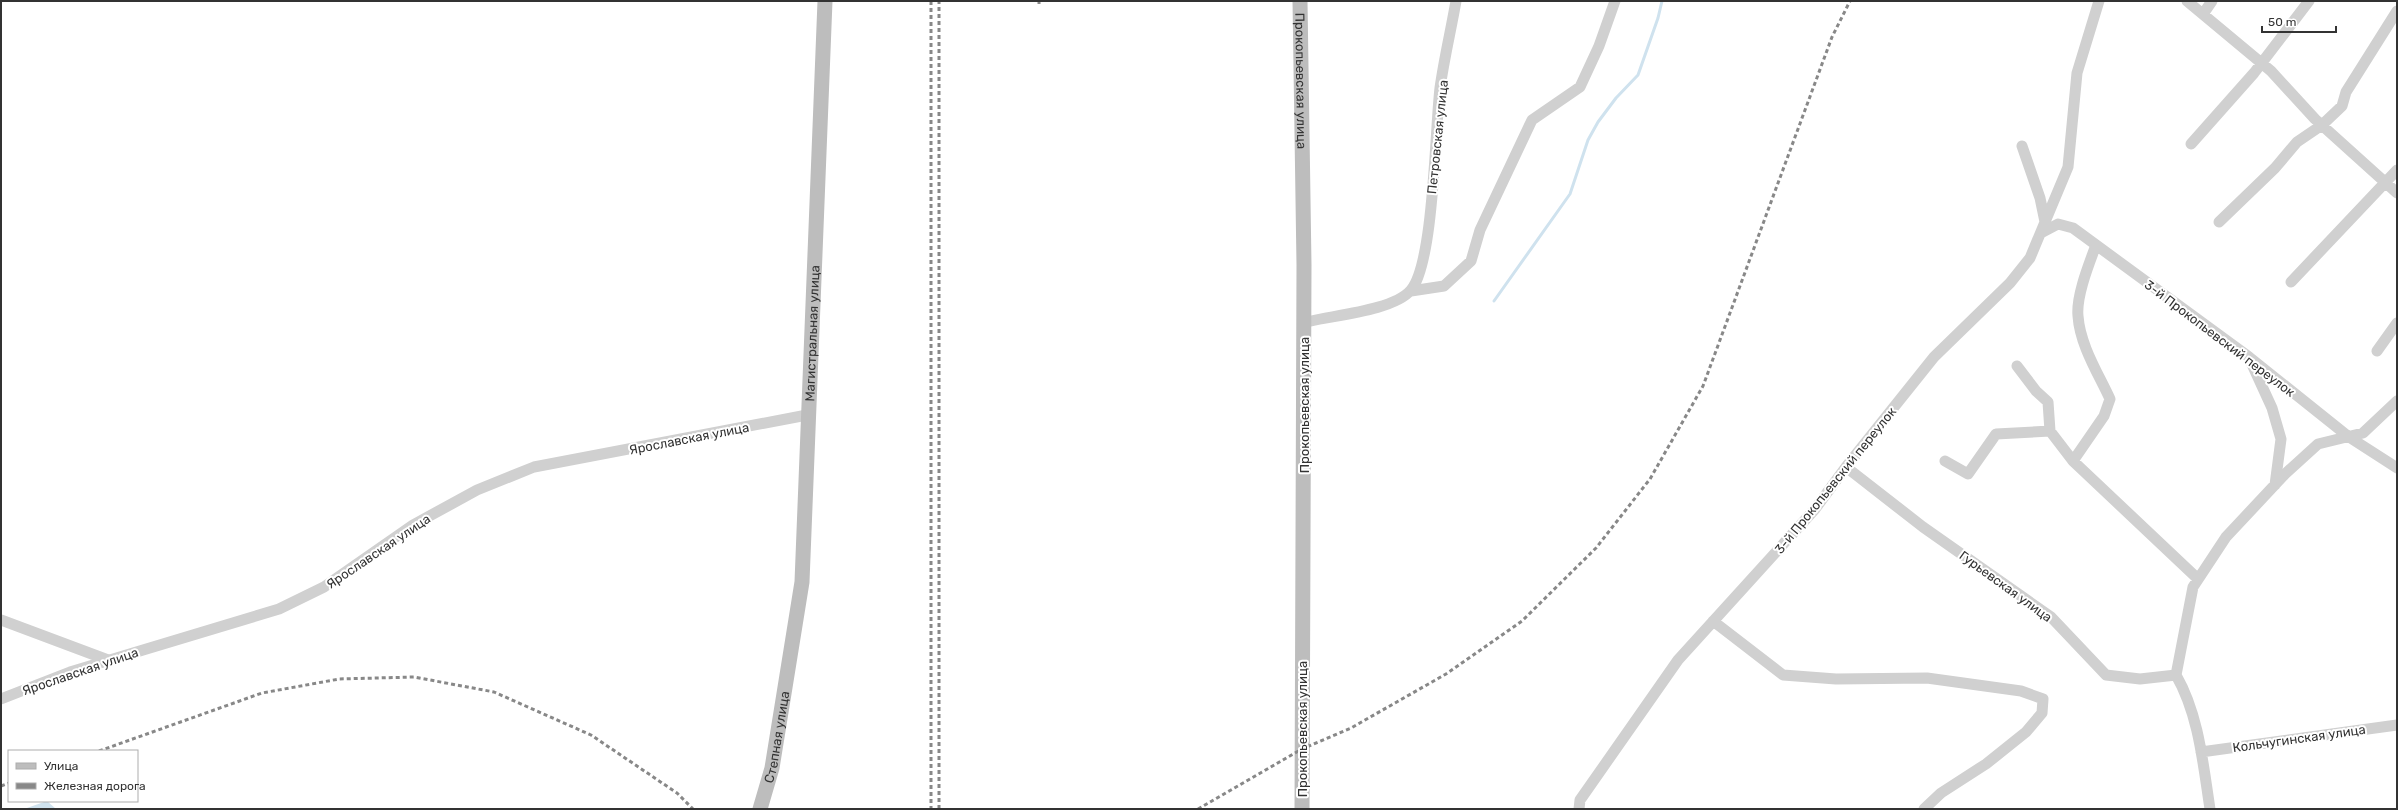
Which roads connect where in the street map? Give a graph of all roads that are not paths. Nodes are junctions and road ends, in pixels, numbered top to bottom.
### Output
1 (825, 1) edge
2 (1300, 1) edge
3 (1456, 1) edge
4 (1615, 1) edge
5 (2099, 1) edge
6 (2187, 1) edge
7 (2212, 1) edge
8 (2309, 1) edge
9 (2397, 11) edge
10 (2203, 14) junction
11 (2261, 63) junction
12 (2322, 125) junction
13 (2191, 144) dead end
14 (2022, 146) dead end
15 (2397, 170) edge
16 (2386, 183) junction
17 (2397, 193) edge
18 (2045, 222) junction
19 (2219, 222) dead end
20 (2040, 233) junction
21 (2096, 245) junction
22 (2291, 282) dead end
23 (1411, 291) junction
24 (1311, 321) dead end
25 (2397, 323) edge
26 (2377, 351) dead end
27 (2249, 357) junction
28 (2017, 366) dead end
29 (2397, 401) edge
30 (807, 415) junction
31 (2050, 431) junction
32 (2349, 437) junction
33 (1945, 461) dead end
34 (2073, 461) junction
35 (1846, 467) junction
36 (2397, 468) edge
37 (2275, 485) junction
38 (2198, 579) junction
39 (1, 620) edge
40 (1713, 621) junction
41 (108, 660) junction
42 (789, 664) joint
43 (2176, 675) junction
44 (1, 699) edge
45 (2397, 725) edge
46 (2201, 752) junction
47 (760, 809) edge
48 (1302, 809) edge
49 (1579, 809) edge
50 (1924, 809) edge
51 (2210, 809) edge

1 - 30 main road, Магистральная улица
2 - 48 main road, Прокопьевская улица
3 - 23 street, Петровская улица
4 - 23 street
5 - 18 street, 3-й Прокопьевский переулок
6 - 10 street
7 - 10 street
8 - 11 street
9 - 12 street
10 - 11 street
11 - 12 street
11 - 13 street
12 - 16 street
12 - 19 street
14 - 18 street
15 - 16 street
16 - 17 street
16 - 22 street
18 - 20 street, 3-й Прокопьевский переулок
20 - 21 street, 3-й Прокопьевский переулок
20 - 35 street, 3-й Прокопьевский переулок
21 - 27 street, 3-й Прокопьевский переулок
21 - 34 street
23 - 24 street
25 - 26 street
27 - 32 street, 3-й Прокопьевский переулок
27 - 37 street
28 - 31 street
29 - 32 street
30 - 41 street, Ярославская улица
30 - 42 main road, Магистральная улица
31 - 33 street
31 - 34 street
32 - 36 street, 3-й Прокопьевский переулок
32 - 37 street
34 - 38 street
35 - 40 street, 3-й Прокопьевский переулок
35 - 43 street, Гурьевская улица
37 - 38 street
38 - 43 street
39 - 41 street
40 - 49 street, 3-й Прокопьевский переулок
40 - 50 street
41 - 44 street, Ярославская улица
42 - 47 main road, Степная улица
43 - 46 street
45 - 46 street, Кольчугинская улица
46 - 51 street

